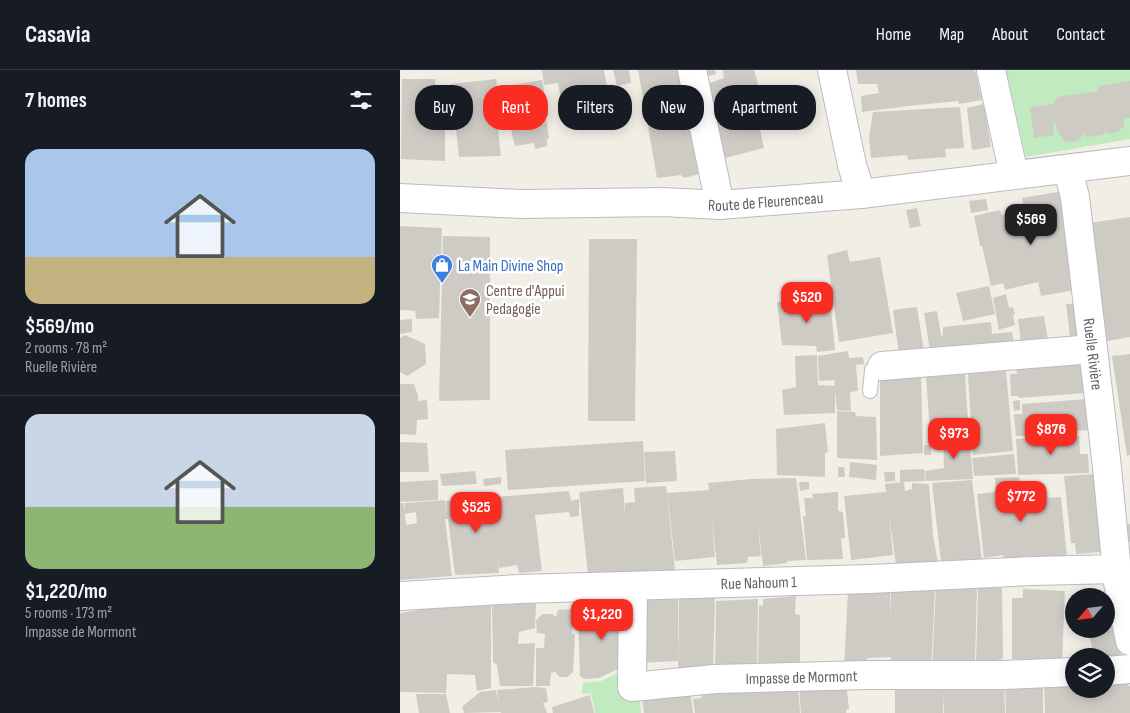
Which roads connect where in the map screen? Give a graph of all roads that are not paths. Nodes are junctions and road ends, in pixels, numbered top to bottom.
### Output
1 (692, 70) edge
2 (832, 70) edge
3 (991, 70) edge
4 (1130, 161) edge
5 (1068, 170) junction
6 (1014, 175) junction
7 (861, 194) junction
8 (400, 198) edge
9 (720, 206) junction
10 (1094, 349) junction
11 (882, 366) joint
12 (870, 391) dead end
13 (1118, 569) junction
14 (633, 586) junction
15 (400, 596) edge
16 (1130, 641) edge
17 (1130, 670) edge
18 (1115, 671) edge
19 (1065, 672) edge

1 - 9 street
2 - 7 street
3 - 6 street
4 - 5 street, Route de Fleurenceau
5 - 6 street, Route de Fleurenceau
5 - 10 street, Ruelle Rivière
6 - 7 street, Route de Fleurenceau
7 - 9 street, Route de Fleurenceau
8 - 9 street, Route de Fleurenceau
10 - 11 street
10 - 13 street, Ruelle Rivière
11 - 12 lane
13 - 14 street, Rue Nahoum 1
13 - 16 street, Ruelle Rivière
14 - 15 street, Rue Nahoum 1
14 - 19 street, Impasse de Mormont
17 - 18 street

